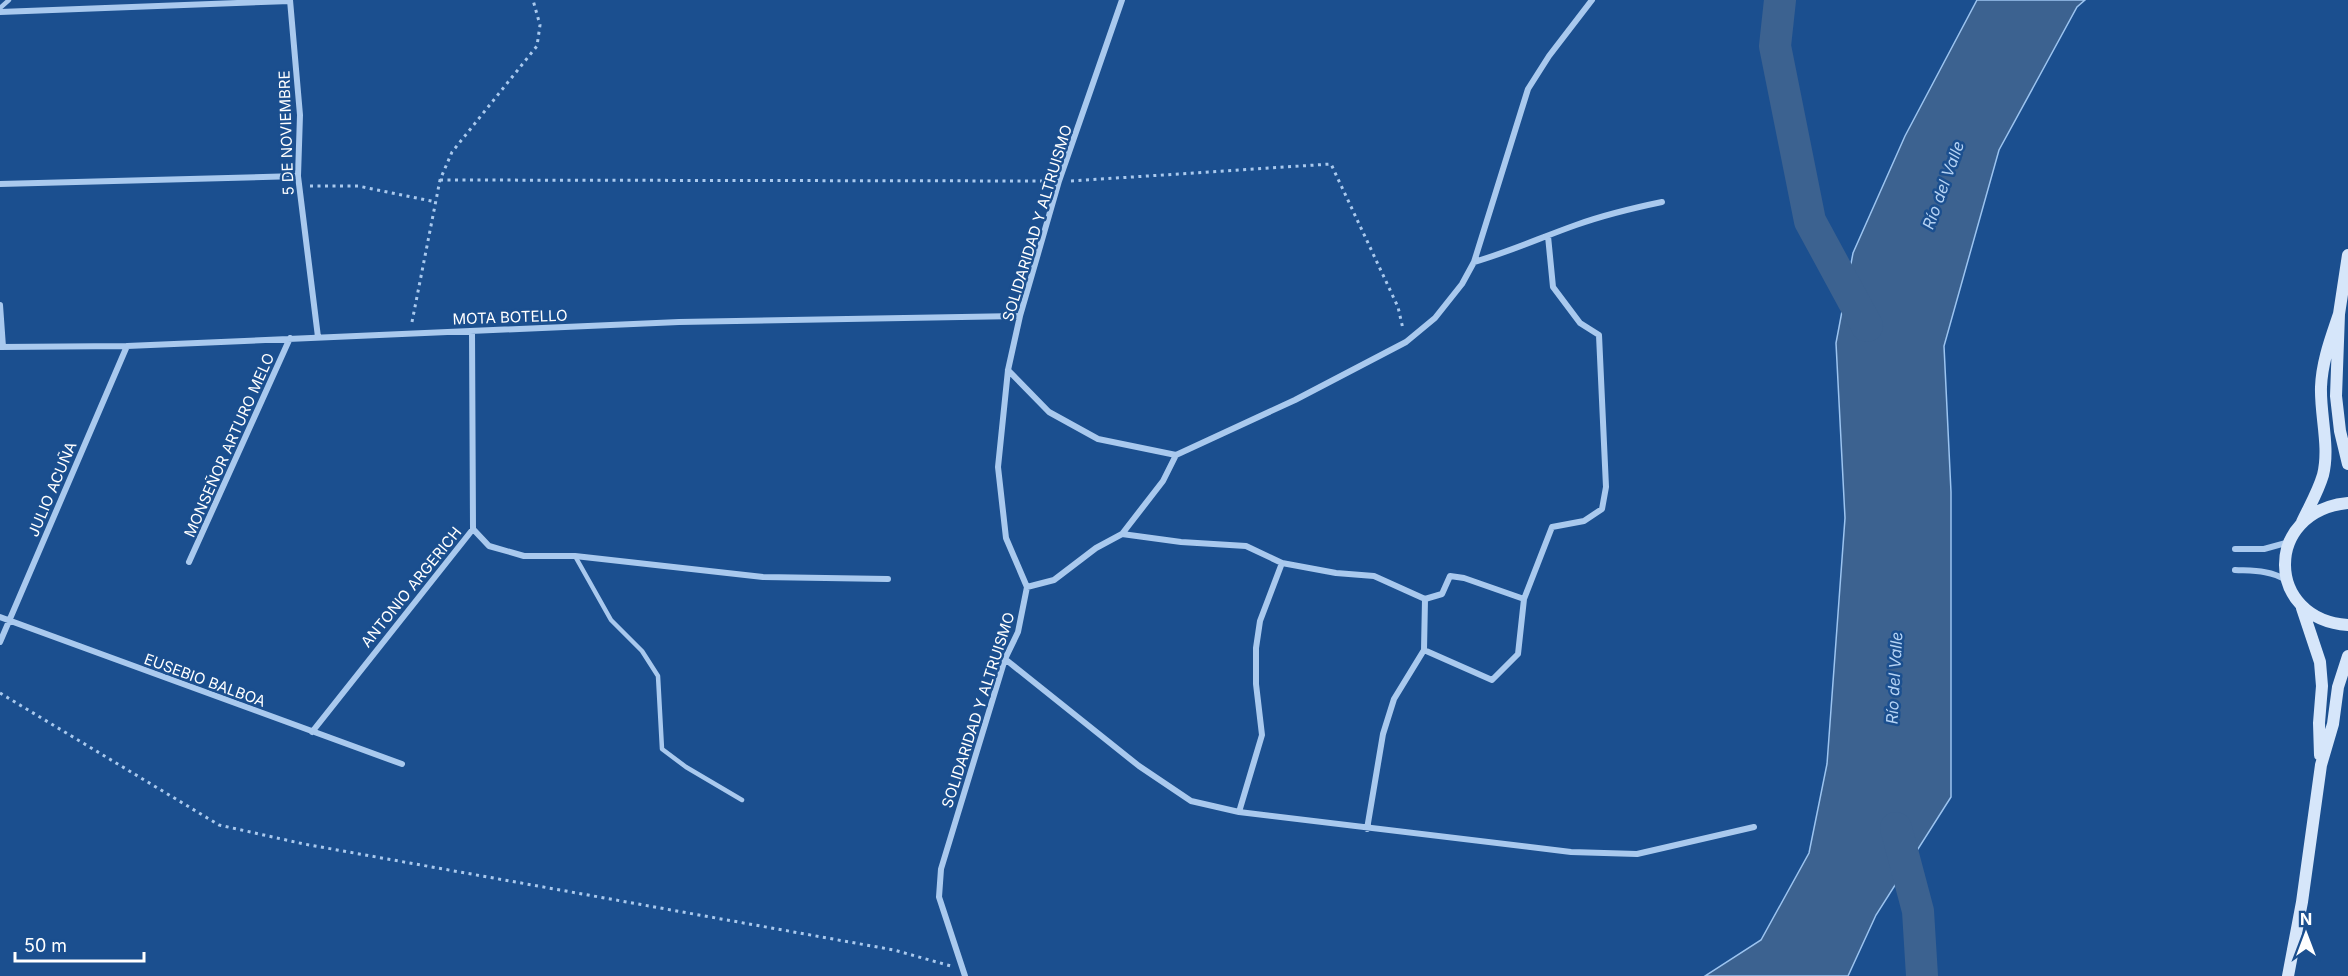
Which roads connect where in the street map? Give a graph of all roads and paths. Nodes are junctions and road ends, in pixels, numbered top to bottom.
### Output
1 (9, 0) edge
2 (290, 0) edge
3 (533, 0) edge
4 (1122, 0) edge
5 (1592, 0) edge
6 (0, 10) edge
7 (298, 176) junction
8 (440, 180) junction
9 (1059, 181) junction
10 (0, 184) edge
11 (299, 186) junction
12 (436, 202) junction
13 (1662, 202) dead end
14 (1548, 236) junction
15 (2348, 255) edge
16 (1474, 262) junction
17 (0, 305) edge
18 (2339, 314) junction
19 (1020, 316) junction
20 (472, 331) junction
21 (410, 334) junction
22 (318, 337) junction
23 (290, 338) junction
24 (1407, 342) junction
25 (127, 346) junction
26 (2, 347) edge
27 (1008, 370) junction
28 (1176, 455) junction
29 (2348, 464) edge
30 (2348, 503) edge
31 (2302, 522) junction
32 (473, 529) junction
33 (1122, 534) junction
34 (2289, 541) junction
35 (2235, 549) dead end
36 (575, 556) junction
37 (189, 562) dead end
38 (1282, 563) junction
39 (2235, 570) dead end
40 (888, 579) dead end
41 (2287, 581) junction
42 (1027, 587) junction
43 (1425, 599) junction
44 (1524, 599) junction
45 (2301, 605) junction
46 (0, 617) edge
47 (9, 621) junction
48 (2348, 625) edge
49 (0, 642) edge
50 (1424, 650) junction
51 (2348, 656) edge
52 (1005, 659) junction
53 (0, 693) edge
54 (312, 732) junction
55 (402, 764) dead end
56 (2321, 765) junction
57 (742, 800) dead end
58 (1239, 812) junction
59 (1754, 827) dead end
60 (1367, 829) junction
61 (962, 968) junction
62 (965, 976) edge
63 (2288, 976) edge

1 - 6 lane
2 - 6 street
2 - 7 street, 5 DE NOVIEMBRE
3 - 8 path
4 - 9 street, SOLIDARIDAD Y ALTRUISMO
5 - 16 street
7 - 10 street
7 - 11 street, 5 DE NOVIEMBRE
8 - 9 path
8 - 12 path
9 - 19 street, SOLIDARIDAD Y ALTRUISMO
9 - 24 path
11 - 12 path
11 - 22 street, 5 DE NOVIEMBRE
12 - 21 path
13 - 14 street
14 - 16 street
14 - 44 street
15 - 18 main road
16 - 24 street
17 - 26 street
18 - 29 main road
18 - 31 main road
19 - 20 street, MOTA BOTELLO
19 - 27 street, SOLIDARIDAD Y ALTRUISMO
20 - 21 street, MOTA BOTELLO
20 - 32 street, ANTONIO ARGERICH
21 - 22 street, MOTA BOTELLO
22 - 23 street, MOTA BOTELLO
23 - 25 street, MOTA BOTELLO
23 - 37 street, MONSEÑOR ARTURO MELO
24 - 28 street
25 - 26 street, MOTA BOTELLO
25 - 47 street, JULIO ACUÑA
27 - 28 street
27 - 42 street, SOLIDARIDAD Y ALTRUISMO
28 - 33 street
30 - 31 main road
31 - 34 main road
32 - 36 street
32 - 54 street, ANTONIO ARGERICH
33 - 38 street
33 - 42 street
34 - 35 street
34 - 41 main road
36 - 40 street
36 - 57 lane
38 - 43 street
38 - 58 street
39 - 41 street
41 - 45 main road
42 - 52 street, SOLIDARIDAD Y ALTRUISMO
43 - 44 street
43 - 50 street
44 - 50 street
45 - 48 main road
45 - 56 main road
46 - 47 street, EUSEBIO BALBOA
47 - 49 street, JULIO ACUÑA
47 - 54 street, EUSEBIO BALBOA
50 - 60 street
51 - 56 main road
52 - 58 street
52 - 61 street, SOLIDARIDAD Y ALTRUISMO
53 - 61 path
54 - 55 street, EUSEBIO BALBOA
56 - 63 main road
58 - 60 street
59 - 60 street
61 - 62 street, SOLIDARIDAD Y ALTRUISMO

